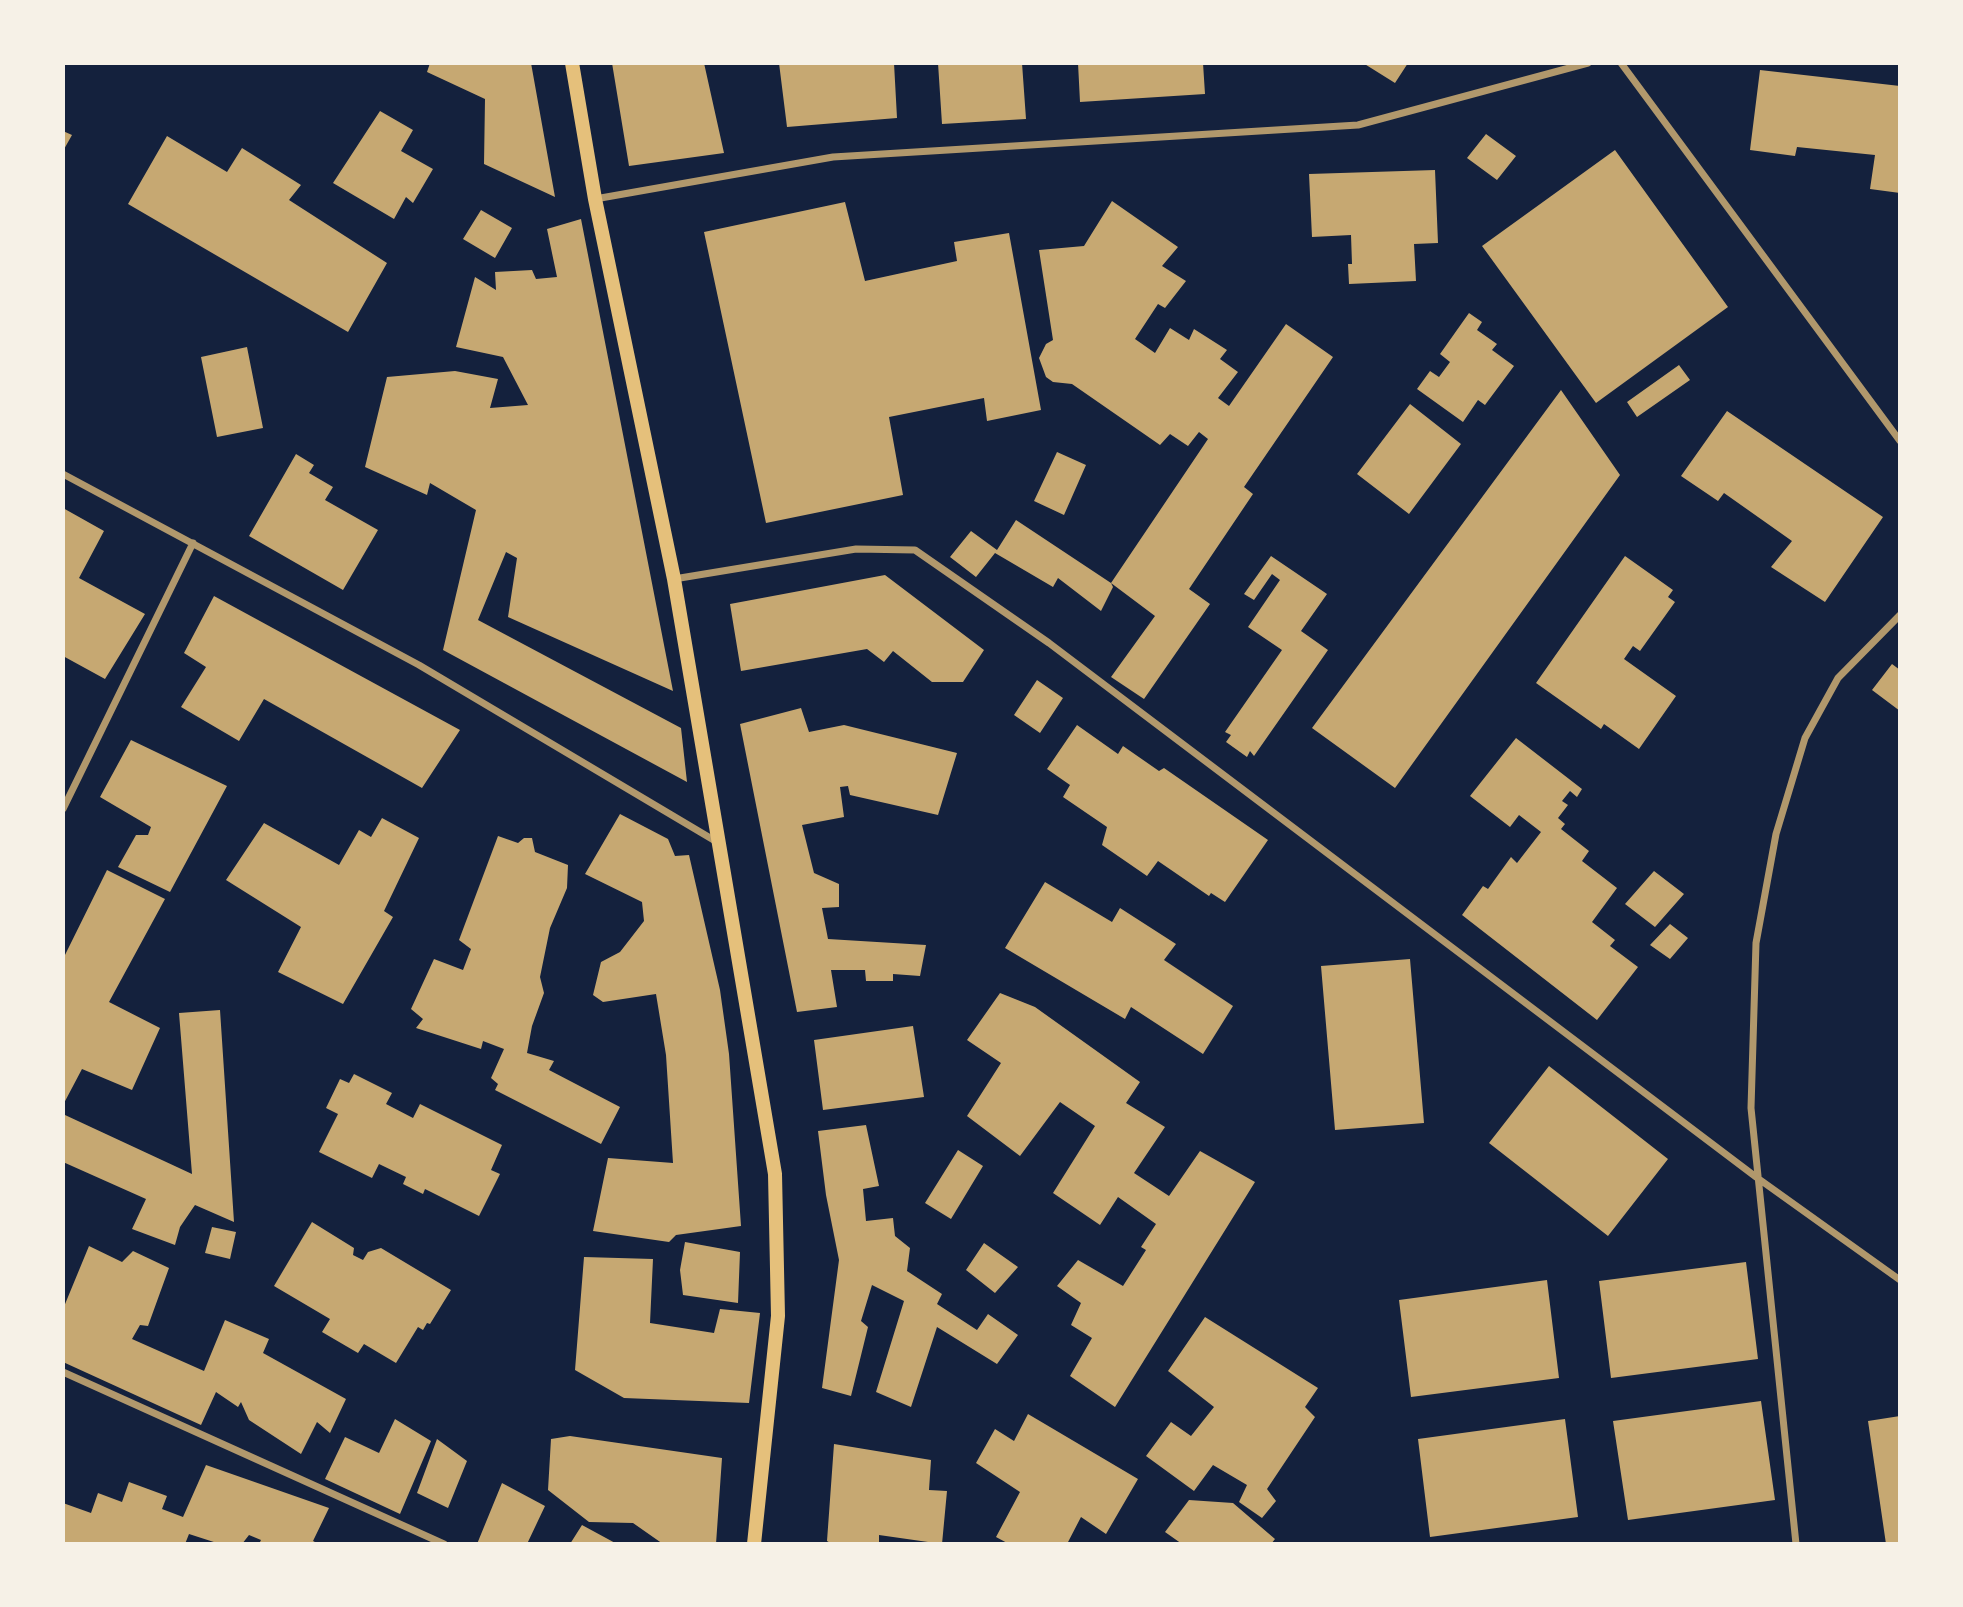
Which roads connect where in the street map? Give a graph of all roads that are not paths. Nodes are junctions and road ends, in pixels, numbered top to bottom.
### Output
1 (572, 63) edge
2 (1588, 63) edge
3 (1620, 63) edge
4 (595, 199) junction
5 (1900, 441) edge
6 (63, 474) edge
7 (193, 543) junction
8 (674, 579) junction
9 (1900, 615) edge
10 (63, 809) edge
11 (720, 844) junction
12 (1756, 1177) junction
13 (1900, 1280) edge
14 (63, 1372) edge
15 (444, 1544) edge
16 (754, 1544) edge
17 (1796, 1544) edge

1 - 4 main road
2 - 4 street
3 - 5 street
4 - 8 main road
6 - 7 street
7 - 10 street
7 - 11 street
8 - 11 main road
8 - 12 street
9 - 12 street
11 - 16 main road
12 - 13 street
12 - 17 street
14 - 15 street

